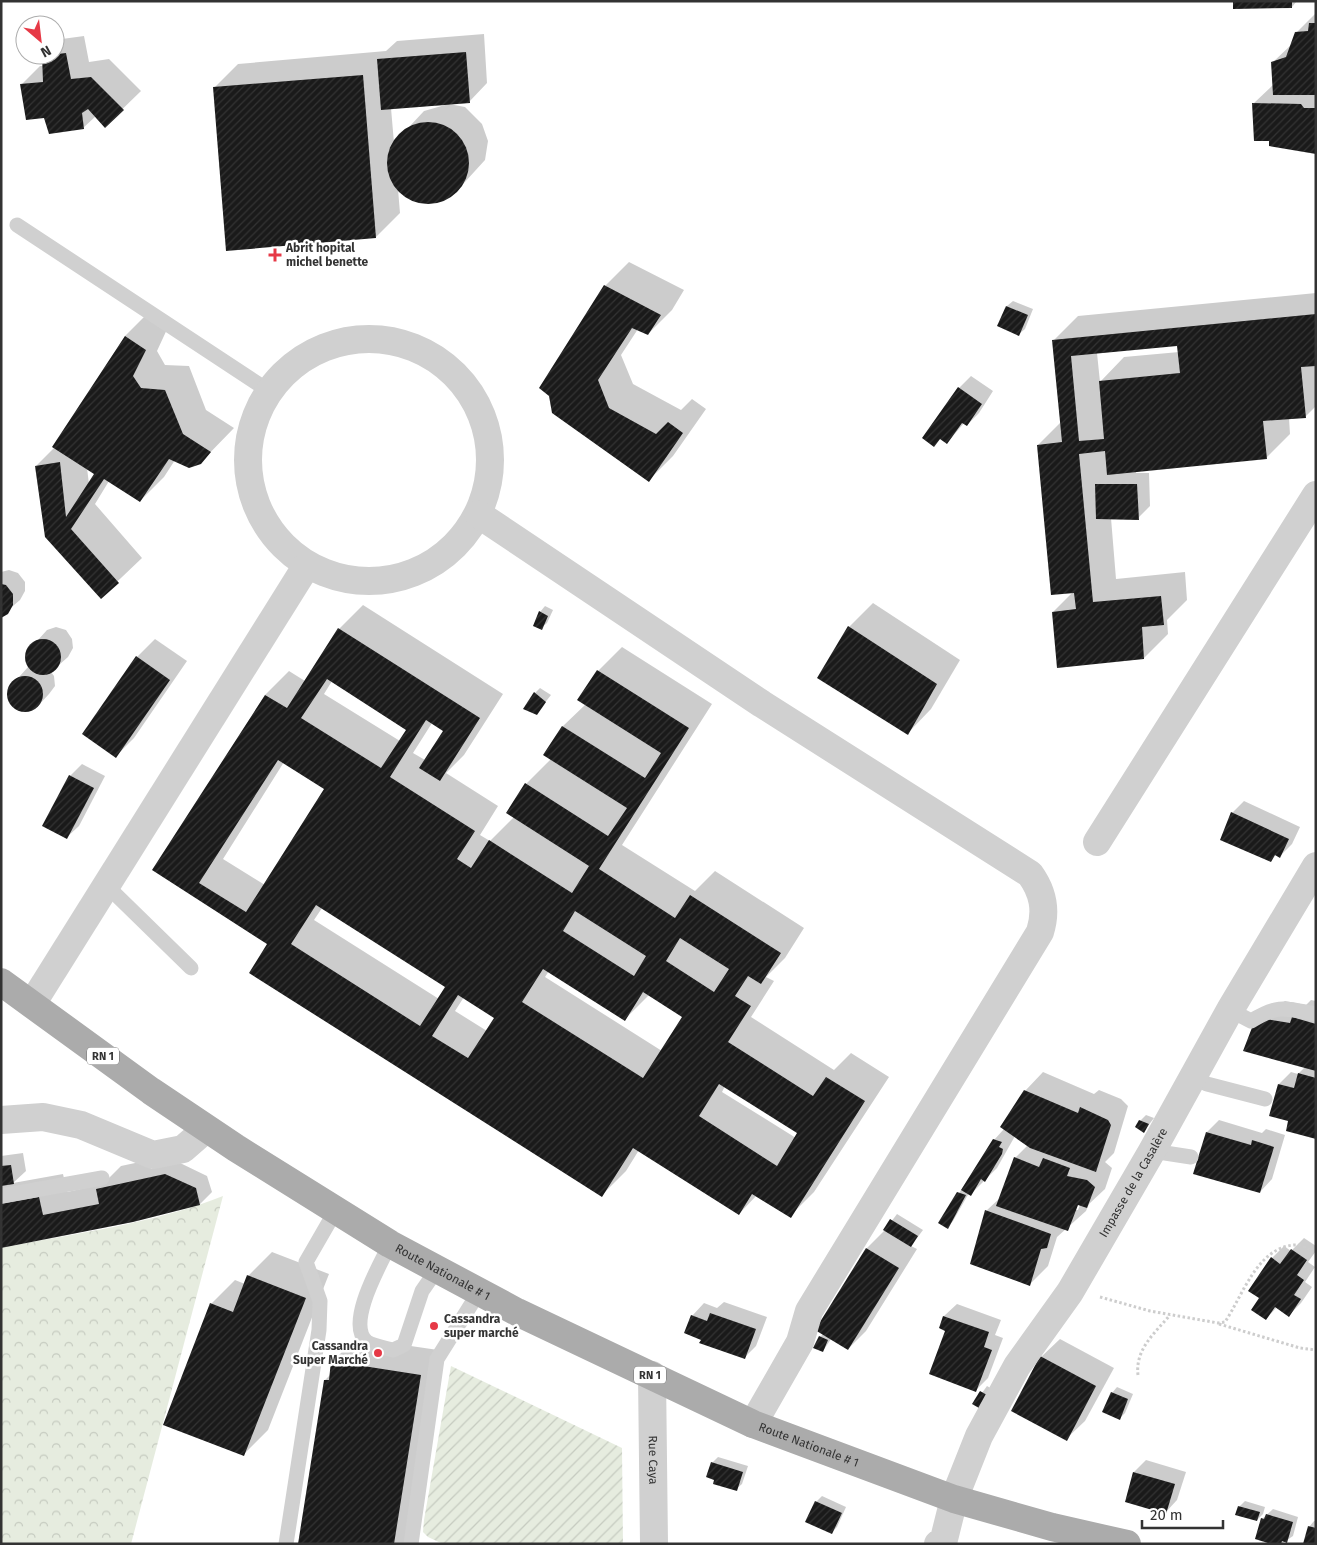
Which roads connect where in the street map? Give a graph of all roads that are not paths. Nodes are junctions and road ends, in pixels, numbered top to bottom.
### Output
1 (18, 225) dead end
2 (268, 391) junction
3 (1316, 495) edge
4 (478, 514) junction
5 (307, 565) junction
6 (1097, 842) dead end
7 (1316, 866) edge
8 (106, 885) junction
9 (191, 968) dead end
10 (1, 982) edge
11 (32, 1004) junction
12 (1230, 1010) junction
13 (1315, 1014) edge
14 (1193, 1077) junction
15 (1265, 1099) dead end
16 (1, 1120) edge
17 (206, 1129) junction
18 (1152, 1151) junction
19 (1191, 1157) dead end
20 (102, 1178) dead end
21 (1, 1196) edge
22 (336, 1210) junction
23 (390, 1244) junction
24 (438, 1268) junction
25 (479, 1292) junction
26 (652, 1376) junction
27 (753, 1424) junction
28 (954, 1499) junction
29 (286, 1544) edge
30 (411, 1544) edge
31 (654, 1544) edge
32 (938, 1544) edge
33 (1126, 1544) edge

1 - 2 lane
2 - 4 street
2 - 5 street
3 - 6 street
4 - 5 street
4 - 27 street
5 - 8 street
7 - 12 street, Impasse de la Casalère
8 - 9 lane
8 - 11 street
10 - 11 main road, Route Nationale # 1 / RN 1
11 - 17 main road, Route Nationale # 1 / RN 1
12 - 13 lane
12 - 14 street, Impasse de la Casalère
14 - 15 lane
14 - 18 street, Impasse de la Casalère
16 - 17 street
17 - 22 main road, Route Nationale # 1 / RN 1
18 - 19 lane
18 - 28 street, Impasse de la Casalère
20 - 21 lane
22 - 23 main road, Route Nationale # 1 / RN 1
22 - 29 lane
23 - 24 main road, Route Nationale # 1 / RN 1
23 - 24 lane
24 - 25 main road, Route Nationale # 1 / RN 1
25 - 26 main road, Route Nationale # 1 / RN 1
25 - 30 lane
26 - 27 main road, Route Nationale # 1 / RN 1
26 - 31 street, Rue Caya
27 - 28 main road, Route Nationale # 1 / RN 1
28 - 32 street, Impasse de la Casalère
28 - 33 main road, Route Nationale # 1 / RN 1

